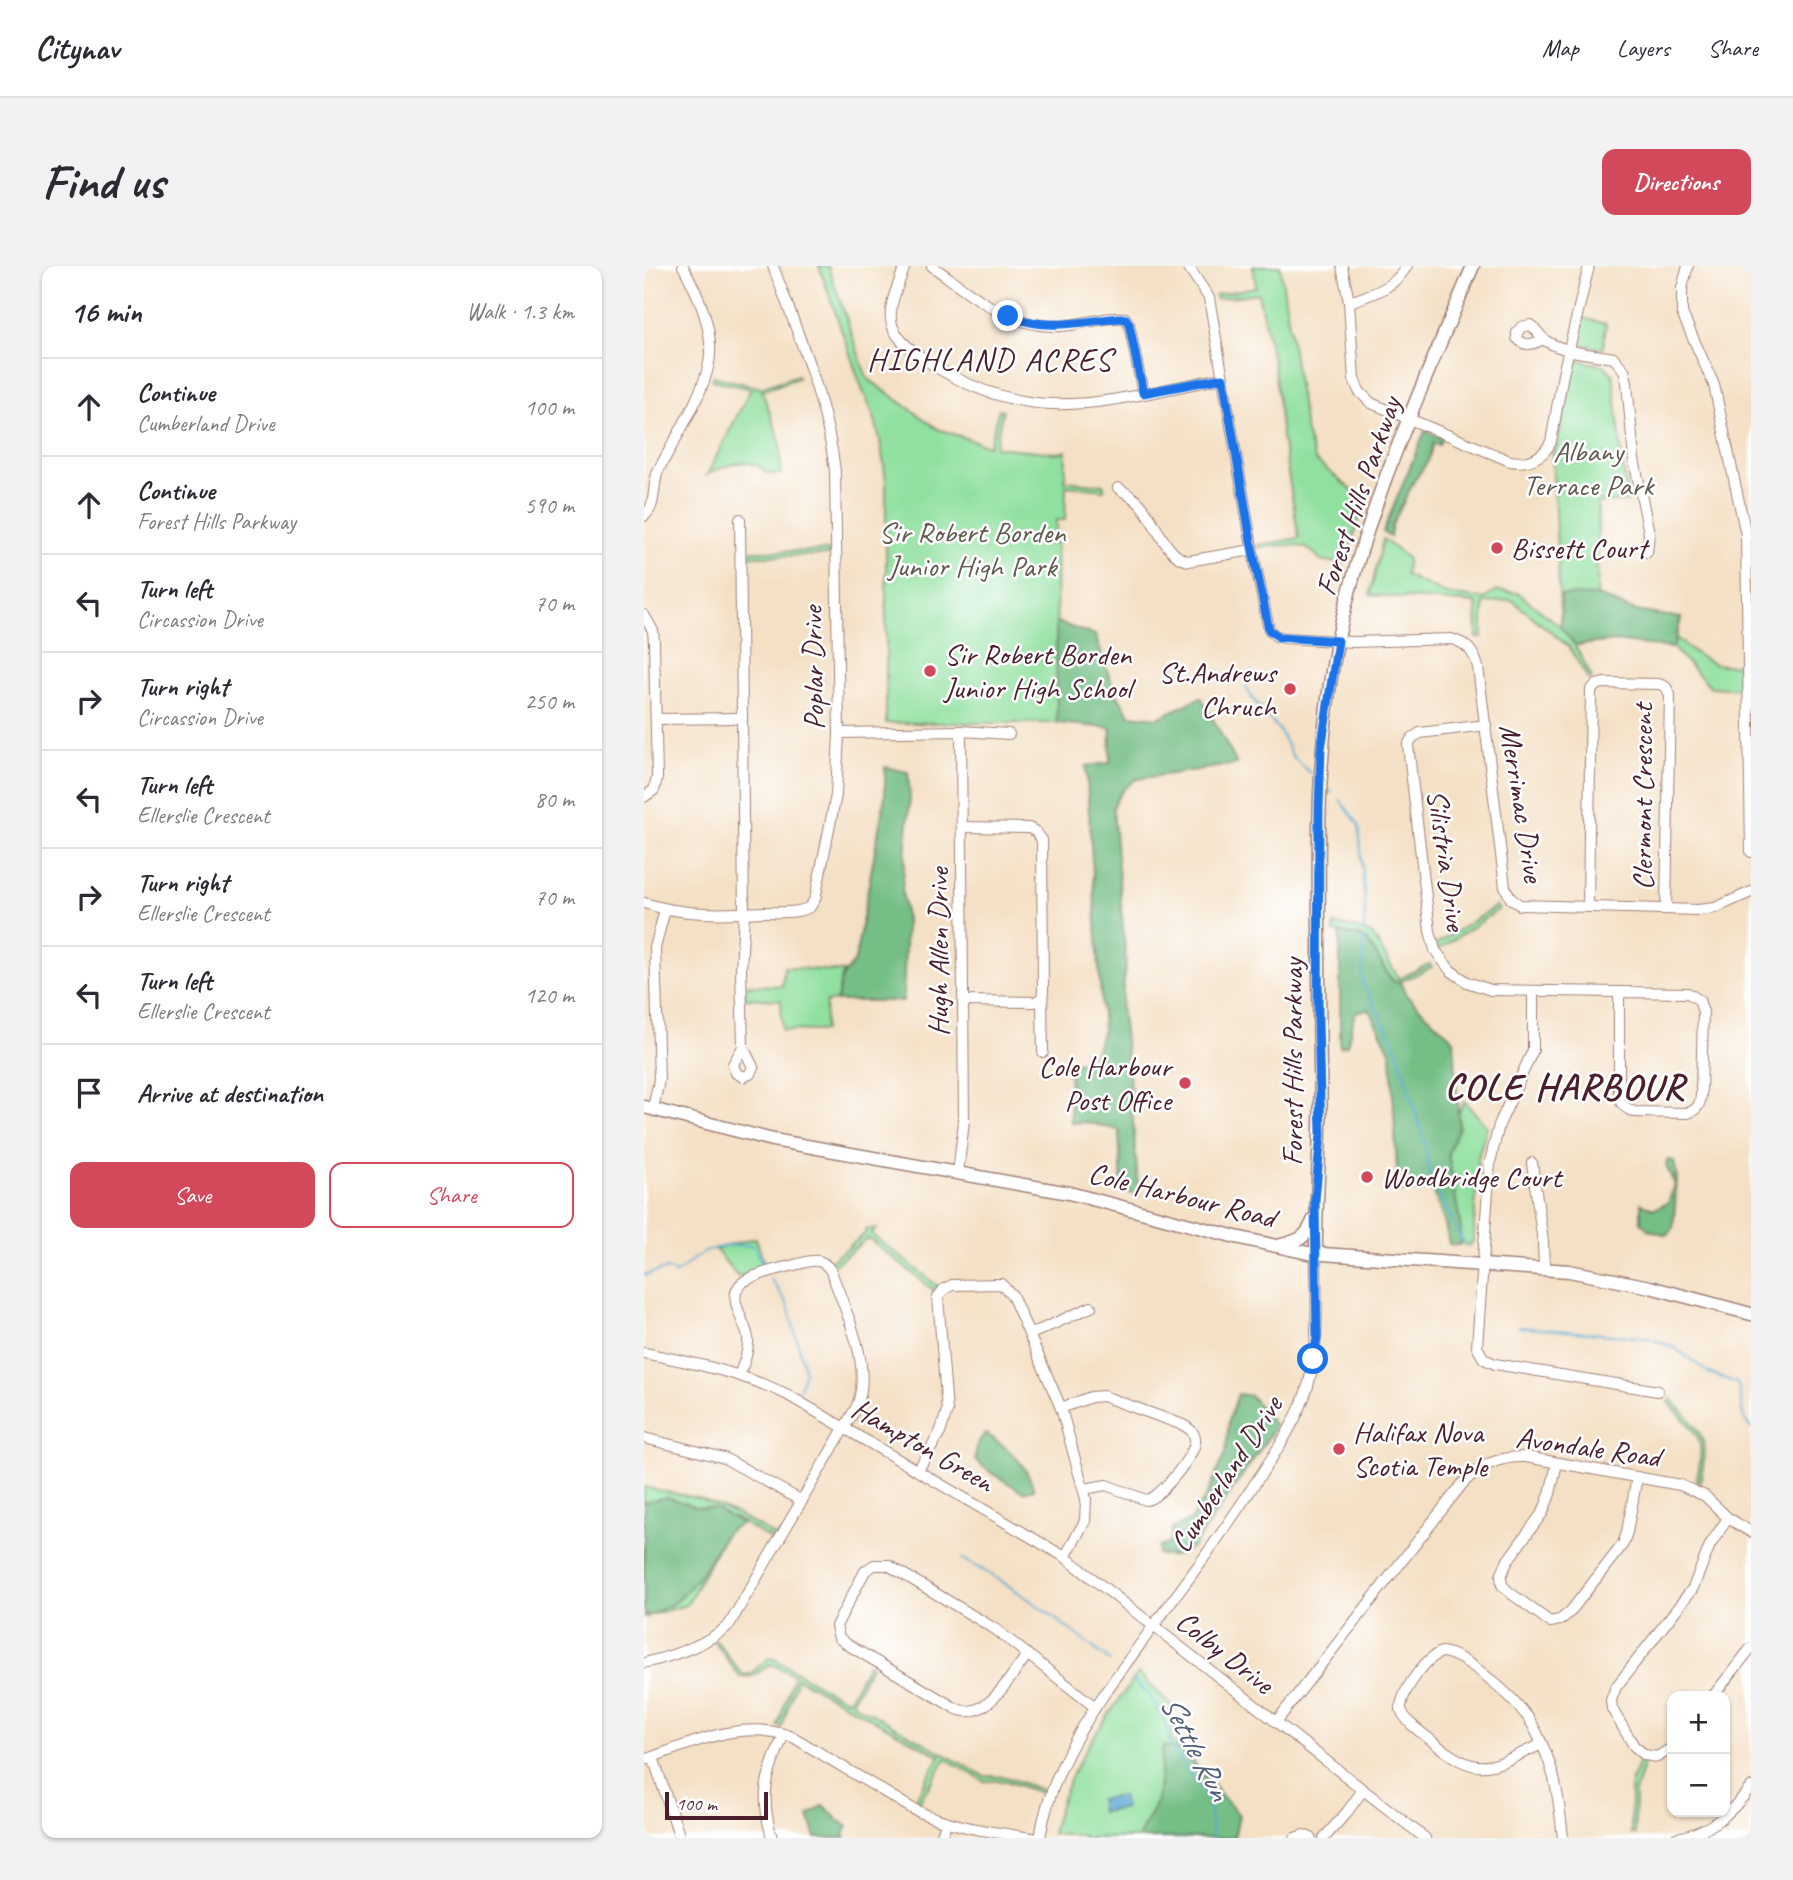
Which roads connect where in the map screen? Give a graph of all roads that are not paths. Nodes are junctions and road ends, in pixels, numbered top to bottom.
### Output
1 (683, 266) edge
2 (773, 266) edge
3 (905, 266) edge
4 (932, 266) edge
5 (1188, 266) edge
6 (1342, 266) edge
7 (1407, 266) edge
8 (1473, 266) edge
9 (1588, 266) edge
10 (1688, 266) edge
11 (1349, 303) junction
12 (1544, 340) dead end
13 (1568, 350) junction
14 (1223, 378) junction
15 (1143, 393) junction
16 (1409, 418) junction
17 (1118, 488) dead end
18 (644, 516) edge
19 (740, 519) dead end
20 (1252, 550) junction
21 (1647, 552) dead end
22 (644, 615) edge
23 (1338, 641) junction
24 (742, 718) junction
25 (656, 719) junction
26 (1750, 721) edge
27 (1486, 725) junction
28 (961, 731) junction
29 (839, 733) junction
30 (1009, 734) dead end
31 (644, 797) edge
32 (963, 827) junction
33 (1751, 852) edge
34 (1751, 892) edge
35 (644, 903) edge
36 (1588, 906) junction
37 (665, 909) junction
38 (1666, 909) junction
39 (744, 913) junction
40 (1533, 991) junction
41 (1619, 992) junction
42 (1040, 999) junction
43 (963, 1001) junction
44 (743, 1047) dead end
45 (1044, 1052) dead end
46 (648, 1108) edge
47 (1532, 1163) dead end
48 (958, 1173) junction
49 (1315, 1215) junction
50 (1278, 1246) junction
51 (1316, 1254) junction
52 (1483, 1263) junction
53 (1544, 1268) junction
54 (1091, 1307) dead end
55 (1751, 1314) edge
56 (1031, 1334) junction
57 (644, 1353) edge
58 (739, 1375) junction
59 (1658, 1391) dead end
60 (1062, 1408) junction
61 (845, 1428) junction
62 (644, 1438) edge
63 (1557, 1463) junction
64 (918, 1470) junction
65 (1637, 1477) junction
66 (1084, 1489) junction
67 (802, 1501) junction
68 (1728, 1517) junction
69 (1751, 1532) edge
70 (1065, 1557) junction
71 (1153, 1627) junction
72 (1751, 1648) edge
73 (1027, 1655) junction
74 (644, 1663) edge
75 (1717, 1691) edge
76 (1095, 1707) junction
77 (1276, 1722) junction
78 (784, 1734) junction
79 (1542, 1744) junction
80 (1667, 1751) edge
81 (649, 1759) edge
82 (1363, 1790) junction
83 (1750, 1792) edge
84 (946, 1823) junction
85 (680, 1838) edge
86 (772, 1838) edge
87 (941, 1838) edge
88 (1033, 1838) edge
89 (1040, 1838) edge
90 (1295, 1838) edge
91 (1311, 1838) edge
92 (1324, 1838) edge
93 (1424, 1838) edge
94 (1563, 1838) edge
95 (1676, 1838) edge

1 - 18 street
2 - 29 street, Poplar Drive
3 - 15 street
4 - 15 street
5 - 14 street
6 - 11 street
7 - 11 street
8 - 16 main road, Forest Hills Parkway
9 - 13 street
10 - 26 street
11 - 16 street
12 - 13 street
13 - 16 street
13 - 21 street
14 - 15 street
14 - 20 street
16 - 23 main road, Forest Hills Parkway
17 - 20 street
19 - 24 street
20 - 23 street
22 - 25 street
23 - 27 street, Merrimac Drive
23 - 49 main road, Forest Hills Parkway
24 - 25 street
24 - 39 street
25 - 31 street
26 - 33 street
27 - 36 street, Merrimac Drive
27 - 40 street, Silistria Drive
28 - 29 street
28 - 30 street
28 - 32 street, Hugh Allen Drive
29 - 39 street, Poplar Drive
32 - 42 street
32 - 43 street, Hugh Allen Drive
34 - 38 street, Merrimac Drive
35 - 37 street, Poplar Drive
36 - 38 street, Merrimac Drive
36 - 38 street, Clermont Crescent
37 - 39 street, Poplar Drive
37 - 46 street
39 - 44 street
40 - 41 street, Silistria Drive
40 - 52 street
41 - 41 street, Silistria Drive
42 - 43 street
42 - 45 street
43 - 48 street, Hugh Allen Drive
46 - 48 main road, Cole Harbour Road
47 - 53 street
48 - 50 main road, Cole Harbour Road
49 - 50 main road
49 - 51 main road, Forest Hills Parkway
50 - 51 main road, Cole Harbour Road
51 - 52 main road, Cole Harbour Road
51 - 71 street, Cumberland Drive
52 - 53 main road, Cole Harbour Road
52 - 59 street
53 - 55 main road, Cole Harbour Road
54 - 56 street
56 - 60 street
56 - 64 street
57 - 58 street, Hampton Green
58 - 61 street, Hampton Green
58 - 61 street
60 - 66 street
60 - 66 street
61 - 64 street, Hampton Green
61 - 67 street
62 - 67 street
63 - 65 street, Avondale Road
63 - 65 street
63 - 77 street, Avondale Road
64 - 70 street, Hampton Green
65 - 68 street, Avondale Road
66 - 70 street
67 - 74 street
68 - 69 street, Avondale Road
68 - 80 street
70 - 71 street, Hampton Green
71 - 76 street, Colby Drive
71 - 77 street, Colby Drive
72 - 75 street
73 - 73 street
73 - 76 street
76 - 89 street, Colby Drive
77 - 82 street, Colby Drive
78 - 81 street
78 - 84 street
78 - 86 street
79 - 79 street
79 - 94 street
81 - 85 street
82 - 92 street
82 - 93 street, Colby Drive
83 - 95 street
84 - 87 street
84 - 88 street
90 - 91 street

